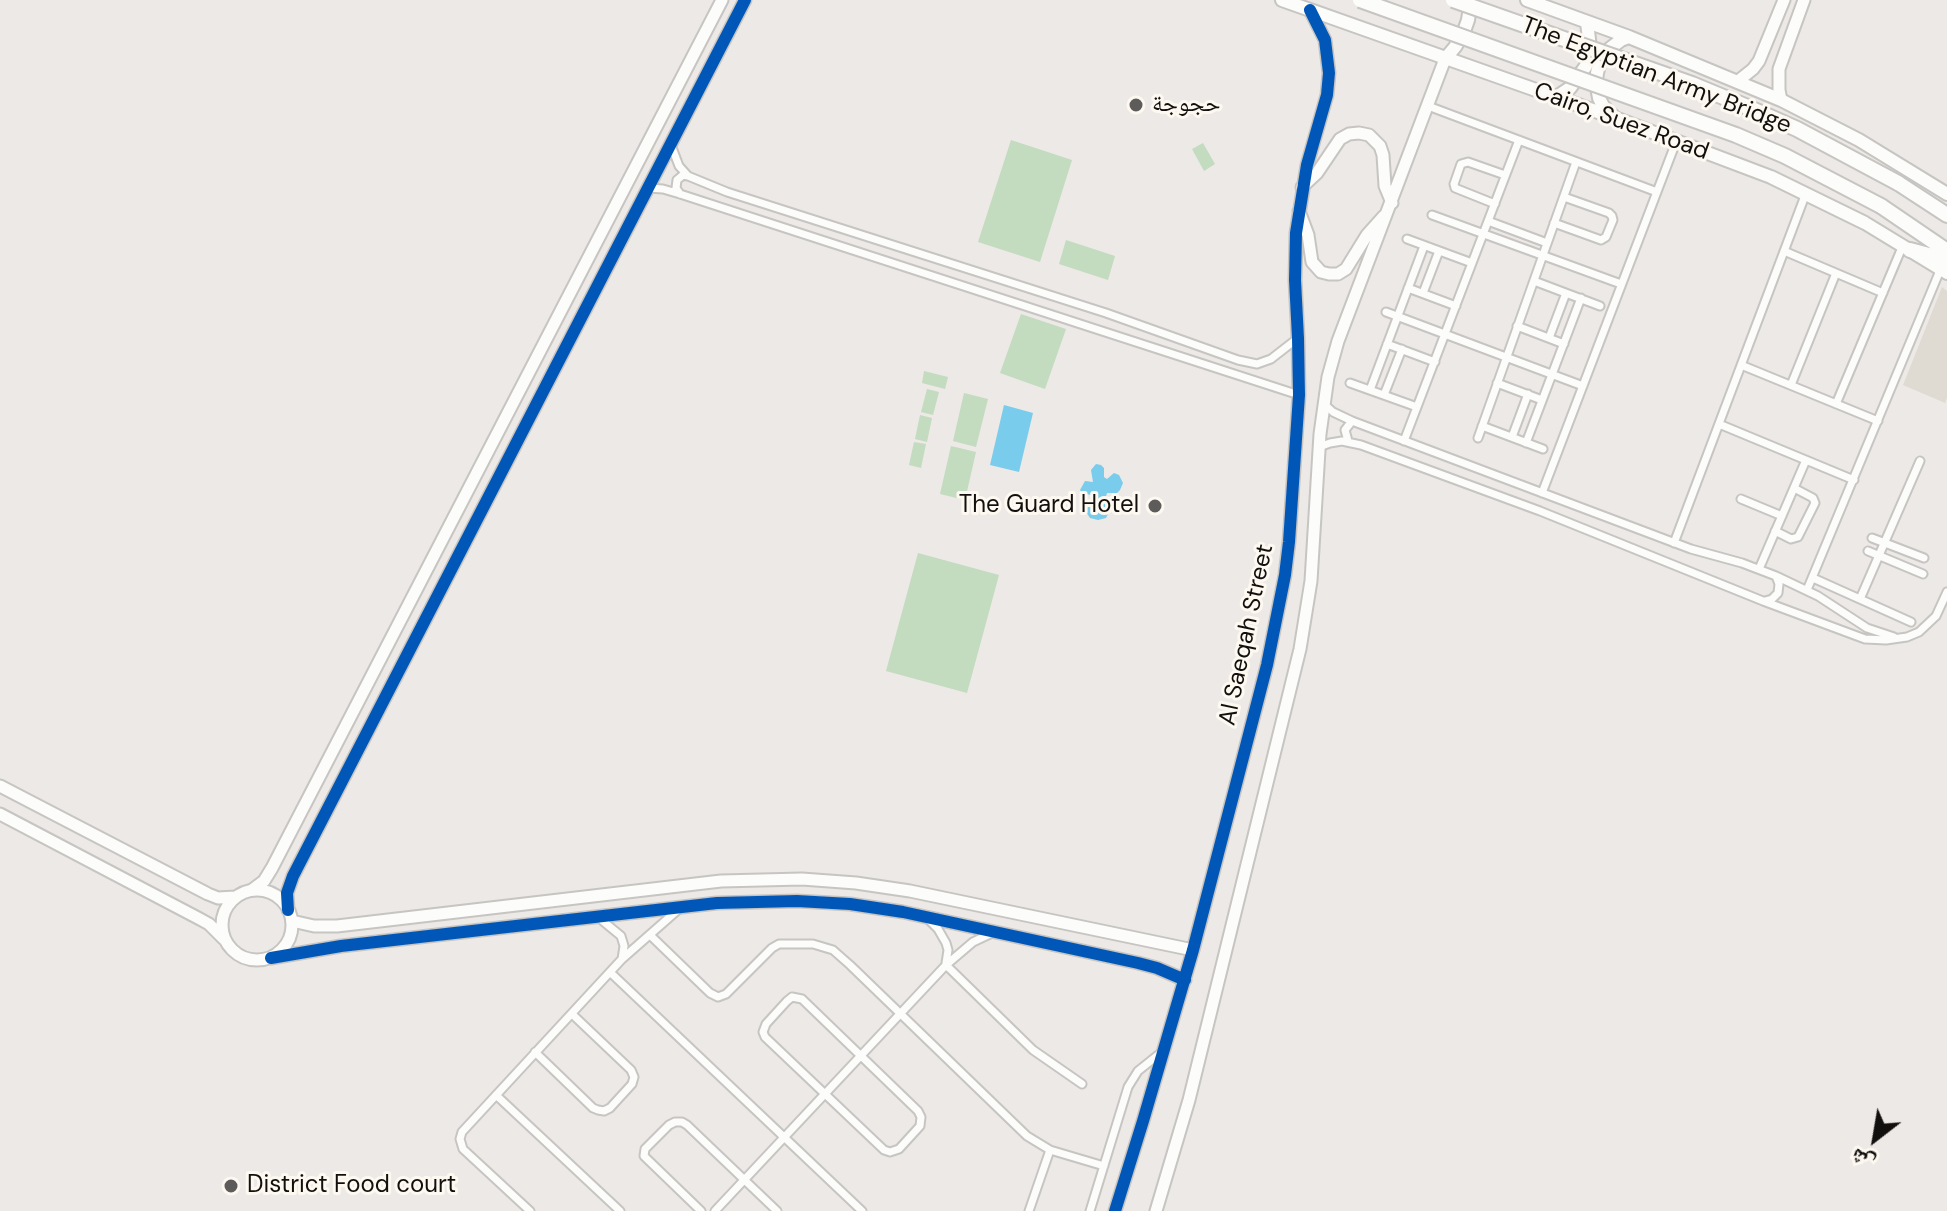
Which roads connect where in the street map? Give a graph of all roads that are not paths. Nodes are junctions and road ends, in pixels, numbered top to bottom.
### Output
1 (722, 0) edge
2 (745, 0) edge
3 (1282, 0) edge
4 (1360, 0) edge
5 (1453, 0) edge
6 (1471, 0) edge
7 (1784, 0) edge
8 (1804, 0) edge
9 (1531, 1) edge
10 (1310, 10) junction
11 (1587, 22) junction
12 (1629, 37) junction
13 (1769, 38) junction
14 (1787, 45) junction
15 (1445, 59) junction
16 (1738, 81) junction
17 (1555, 98) junction
18 (1781, 100) junction
19 (1428, 106) junction
20 (1615, 118) junction
21 (1519, 140) junction
22 (1676, 142) junction
23 (671, 145) junction
24 (1576, 162) junction
25 (1505, 175) junction
26 (688, 176) junction
27 (1302, 187) junction
28 (648, 188) junction
29 (1657, 192) junction
30 (1806, 193) junction
31 (680, 194) junction
32 (1947, 194) edge
33 (1564, 197) junction
34 (1495, 204) junction
35 (1390, 207) junction
36 (1298, 210) junction
37 (1432, 215) dead end
38 (1947, 215) edge
39 (1488, 221) junction
40 (1554, 223) junction
41 (1483, 233) junction
42 (1407, 239) dead end
43 (1547, 243) junction
44 (1424, 246) junction
45 (1906, 248) junction
46 (1439, 251) junction
47 (1784, 251) junction
48 (1947, 251) edge
49 (1542, 256) junction
50 (1472, 263) junction
51 (1945, 267) edge
52 (1836, 273) junction
53 (1534, 281) junction
54 (1621, 284) junction
55 (1408, 288) junction
56 (1423, 293) junction
57 (1566, 293) junction
58 (1883, 293) junction
59 (1581, 298) junction
60 (1456, 306) junction
61 (1600, 306) dead end
62 (1386, 312) dead end
63 (1398, 316) junction
64 (1517, 326) junction
65 (1445, 334) junction
66 (1298, 338) junction
67 (1549, 338) junction
68 (1387, 344) junction
69 (1564, 344) junction
70 (1402, 349) junction
71 (1506, 358) junction
72 (1435, 362) junction
73 (1257, 364) junction
74 (1741, 365) junction
75 (1552, 375) junction
76 (1258, 383) junction
77 (1350, 383) dead end
78 (1497, 383) junction
79 (1791, 385) junction
80 (1583, 386) junction
81 (1370, 390) junction
82 (1528, 394) junction
83 (1299, 395) junction
84 (1384, 395) junction
85 (1542, 400) junction
86 (1323, 403) junction
87 (1836, 404) junction
88 (1417, 407) junction
89 (1352, 421) junction
90 (1878, 421) junction
91 (1719, 424) junction
92 (1482, 426) junction
93 (1512, 437) junction
94 (1478, 438) dead end
95 (1348, 441) junction
96 (1404, 441) junction
97 (1526, 443) junction
98 (1319, 447) junction
99 (1543, 449) dead end
100 (1806, 460) junction
101 (1920, 461) dead end
102 (1854, 480) junction
103 (1794, 488) junction
104 (1542, 493) junction
105 (1741, 499) dead end
106 (1782, 516) junction
107 (1775, 531) junction
108 (1872, 538) dead end
109 (1674, 543) junction
110 (1885, 543) junction
111 (1902, 550) junction
112 (1868, 551) dead end
113 (1879, 556) junction
114 (1924, 558) dead end
115 (1896, 563) junction
116 (1759, 569) junction
117 (1923, 574) dead end
118 (1776, 576) junction
119 (1813, 578) junction
120 (1807, 590) junction
121 (1947, 592) edge
122 (1860, 599) junction
123 (1763, 601) junction
124 (1911, 622) dead end
125 (1900, 637) junction
126 (0, 786) edge
127 (0, 814) edge
128 (252, 890) junction
129 (235, 897) junction
130 (681, 908) junction
131 (290, 915) junction
132 (598, 917) junction
133 (926, 917) junction
134 (997, 932) junction
135 (650, 935) junction
136 (224, 939) junction
137 (1193, 950) junction
138 (271, 958) junction
139 (622, 959) junction
140 (946, 965) junction
141 (612, 974) dead end
142 (1185, 980) junction
143 (900, 1013) junction
144 (572, 1014) junction
145 (1164, 1050) junction
146 (535, 1052) junction
147 (860, 1056) junction
148 (1082, 1084) dead end
149 (825, 1094) junction
150 (496, 1095) junction
151 (784, 1137) junction
152 (1050, 1150) junction
153 (1104, 1166) junction
154 (745, 1180) junction
155 (530, 1211) edge
156 (620, 1211) edge
157 (701, 1211) edge
158 (715, 1211) edge
159 (777, 1211) edge
160 (862, 1211) edge
161 (1029, 1211) edge
162 (1090, 1211) edge
163 (1115, 1211) edge
164 (1156, 1211) edge

1 - 128 street
2 - 23 street
3 - 10 main road, Cairo, Suez Road
4 - 48 highway, The Egyptian Army Bridge, bridge
5 - 38 highway, The Egyptian Army Bridge, bridge
6 - 15 main road
7 - 13 street
8 - 14 street
9 - 11 main road
10 - 15 main road, Cairo, Suez Road
10 - 27 street, Al Saeqah Street
11 - 12 main road
11 - 17 main road
12 - 16 main road
12 - 20 main road
13 - 14 street
13 - 16 street
14 - 18 street
15 - 17 main road, Cairo, Suez Road
15 - 19 street, Al Saeqah Street
16 - 18 main road
17 - 20 main road, Cairo, Suez Road
18 - 32 main road
19 - 21 street
19 - 35 street, Al Saeqah Street
20 - 22 main road, Cairo, Suez Road
21 - 24 street
21 - 25 street
22 - 29 street
22 - 30 main road, Cairo, Suez Road
23 - 26 street
23 - 28 street
24 - 29 street
24 - 33 street
25 - 34 street
25 - 34 street
26 - 31 street
26 - 73 street
27 - 35 street
27 - 36 street, Al Saeqah Street
28 - 31 street
28 - 131 street
29 - 54 street
30 - 45 main road, Cairo, Suez Road
30 - 47 street
31 - 76 street
33 - 40 street
33 - 40 street
34 - 39 street
35 - 36 street
35 - 86 street, Al Saeqah Street
36 - 66 street, Al Saeqah Street
37 - 41 street
39 - 41 street
39 - 43 street
40 - 43 street
41 - 49 street
41 - 50 street
42 - 44 street
43 - 49 street
44 - 46 street
44 - 55 street
45 - 51 highway
45 - 58 street
46 - 50 street
46 - 56 street
47 - 52 street
47 - 74 street
49 - 53 street
49 - 54 street
50 - 60 street
51 - 90 street
52 - 58 street
52 - 79 street
53 - 57 street
53 - 64 street
54 - 80 street
55 - 56 street
55 - 63 street
56 - 60 street
57 - 59 street
57 - 67 street
58 - 87 street
59 - 61 street
59 - 69 street
60 - 65 street
62 - 63 street
63 - 65 street
63 - 68 street
64 - 67 street
64 - 71 street
65 - 71 street
65 - 72 street
66 - 73 street
66 - 83 street, Al Saeqah Street
67 - 69 street
68 - 70 street
68 - 81 street
69 - 75 street
70 - 72 street
70 - 84 street
71 - 75 street
71 - 78 street
72 - 88 street
73 - 76 street
74 - 79 street
74 - 91 street
75 - 80 street
75 - 85 street
76 - 83 street
77 - 81 street
78 - 82 street
78 - 92 street
79 - 87 street
80 - 104 street
81 - 84 street
82 - 85 street
82 - 93 street
83 - 137 street, Al Saeqah Street
84 - 88 street
85 - 97 street
86 - 89 street
86 - 98 street, Al Saeqah Street
87 - 90 street
88 - 96 street
89 - 95 street
89 - 96 street
90 - 102 street
91 - 100 street
91 - 109 street
92 - 93 street
92 - 94 street
93 - 97 street
95 - 98 street
95 - 123 street
96 - 104 street
97 - 99 street
98 - 164 street, Al Saeqah Street
100 - 102 street
100 - 103 street
101 - 110 street
102 - 119 street
103 - 106 street
103 - 107 street
104 - 109 street
105 - 106 street
106 - 107 street
107 - 116 street
108 - 110 street
109 - 116 street
110 - 111 street
110 - 113 street
111 - 114 street
111 - 115 street
112 - 113 street
113 - 115 street
113 - 122 street
115 - 117 street
116 - 118 street
118 - 120 street
118 - 123 street
119 - 120 street
119 - 122 street
120 - 125 street
121 - 125 street
122 - 124 street
123 - 125 street
126 - 129 street
127 - 136 street
128 - 129 street
128 - 131 street
129 - 136 street
130 - 132 street
130 - 133 street
130 - 135 street
131 - 137 street
131 - 138 street
132 - 138 street
132 - 139 street
133 - 134 street
133 - 140 street
134 - 140 street
134 - 142 street
135 - 139 street
135 - 143 street
136 - 138 street
137 - 142 street, Al Saeqah Street
139 - 144 street
140 - 143 street
140 - 148 street
141 - 151 street
142 - 145 street, Al Saeqah Street
143 - 147 street
143 - 152 street
144 - 146 street
144 - 146 street
145 - 153 street
145 - 163 street, Al Saeqah Street
146 - 150 street
147 - 149 street
147 - 149 street
147 - 149 street
149 - 151 street
150 - 155 street
150 - 156 street
151 - 154 street
151 - 160 street
152 - 153 street
152 - 161 street
153 - 162 street
154 - 157 street
154 - 158 street
154 - 159 street

